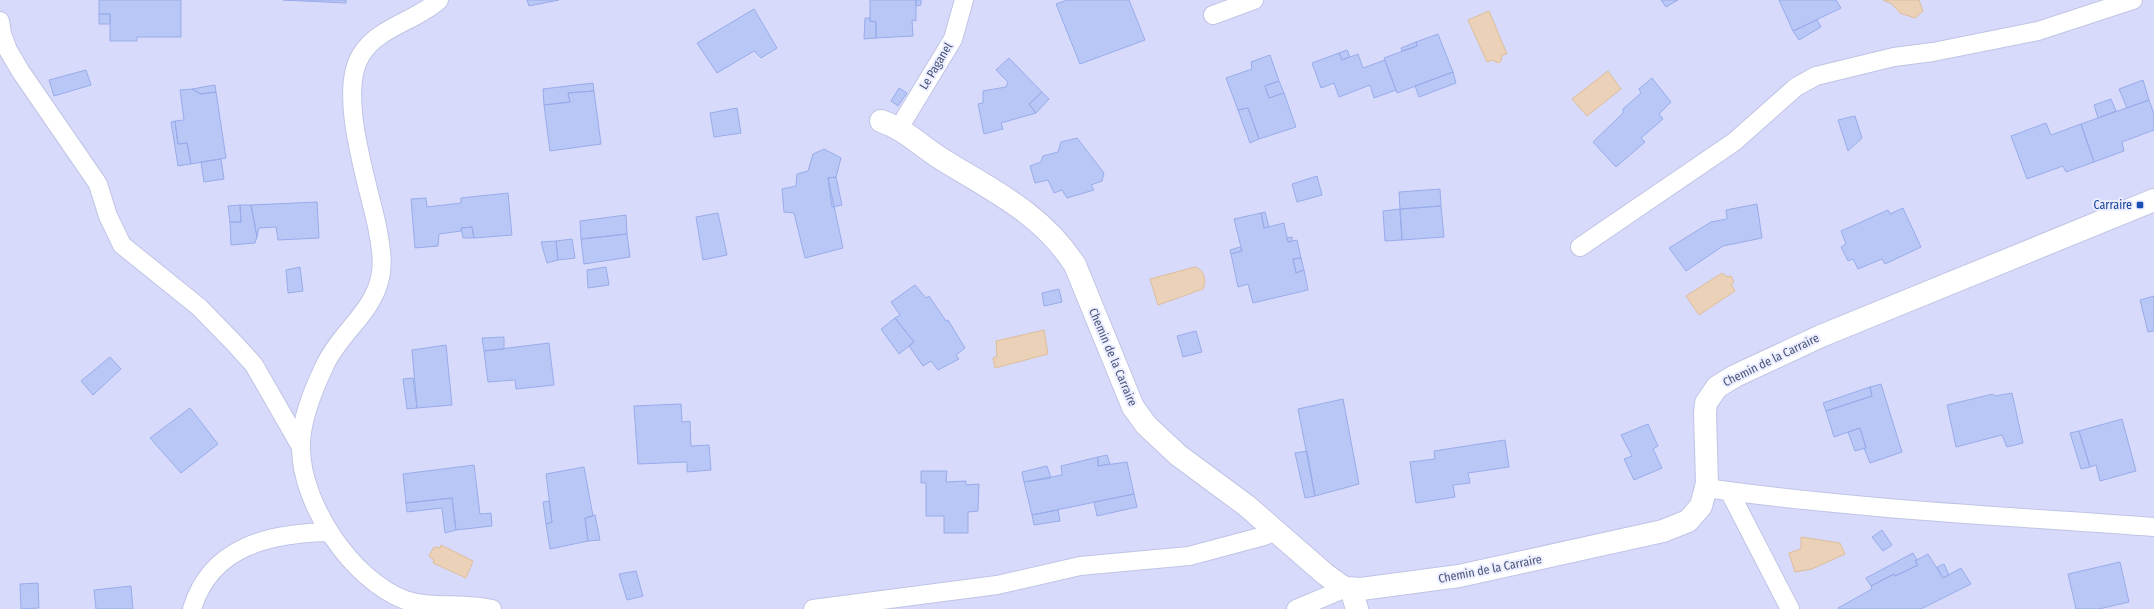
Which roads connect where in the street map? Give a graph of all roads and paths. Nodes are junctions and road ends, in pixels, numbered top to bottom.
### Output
1 (439, 0) edge
2 (964, 0) edge
3 (1254, 0) edge
4 (2133, 0) edge
5 (1213, 15) dead end
6 (0, 21) edge
7 (890, 125) joint
8 (2154, 200) edge
9 (1580, 247) dead end
10 (301, 447) junction
11 (1706, 488) junction
12 (1729, 491) junction
13 (2154, 527) edge
14 (1276, 531) junction
15 (330, 532) junction
16 (1349, 588) junction
17 (192, 609) edge
18 (492, 609) edge
19 (813, 609) edge
20 (1296, 609) edge
21 (1357, 609) edge
22 (1790, 609) edge

1 - 10 lane
2 - 7 lane, Le Paganel
3 - 5 lane
4 - 9 lane
6 - 10 lane
7 - 14 street, Chemin de la Carraire
8 - 11 street, Chemin de la Carraire
10 - 15 lane
11 - 12 lane
11 - 16 street, Chemin de la Carraire
12 - 13 lane
12 - 22 lane
14 - 16 street, Chemin de la Carraire
14 - 19 lane
15 - 17 lane
15 - 18 lane
16 - 20 lane
16 - 21 street

